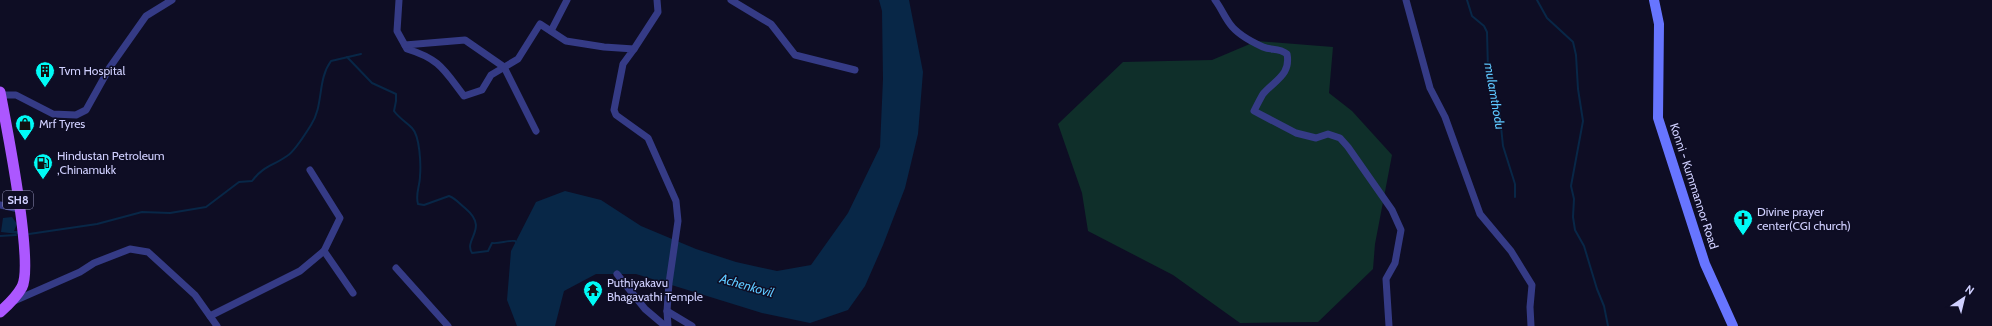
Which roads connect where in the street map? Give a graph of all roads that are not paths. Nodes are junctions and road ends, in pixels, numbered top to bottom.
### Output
1 (172, 0) edge
2 (399, 0) edge
3 (567, 0) edge
4 (657, 0) edge
5 (731, 0) edge
6 (1215, 0) edge
7 (1406, 0) edge
8 (1654, 0) edge
9 (551, 31) junction
10 (405, 46) junction
11 (634, 49) junction
12 (504, 67) junction
13 (855, 70) dead end
14 (0, 94) edge
15 (536, 131) dead end
16 (310, 170) dead end
17 (0, 205) edge
18 (19, 209) junction
19 (324, 251) junction
20 (396, 268) dead end
21 (617, 274) dead end
22 (353, 293) dead end
23 (9, 304) junction
24 (667, 311) junction
25 (0, 312) edge
26 (210, 316) junction
27 (217, 326) edge
28 (448, 326) edge
29 (665, 326) edge
30 (668, 326) edge
31 (692, 326) edge
32 (1389, 326) edge
33 (1531, 326) edge
34 (1733, 326) edge

1 - 14 street
2 - 10 street
3 - 9 street
4 - 11 street
5 - 13 street
6 - 32 street
7 - 33 street
8 - 34 main road, Konni - Kummannor Road
9 - 11 street
9 - 12 street
10 - 12 street
10 - 12 street
11 - 24 street
12 - 15 street
14 - 18 main road, SH8
16 - 19 street
17 - 18 street
18 - 23 main road, SH8
19 - 22 street
19 - 26 street
20 - 28 street
21 - 29 street
23 - 25 main road, SH8
23 - 26 street
24 - 30 street
24 - 31 street
26 - 27 street

